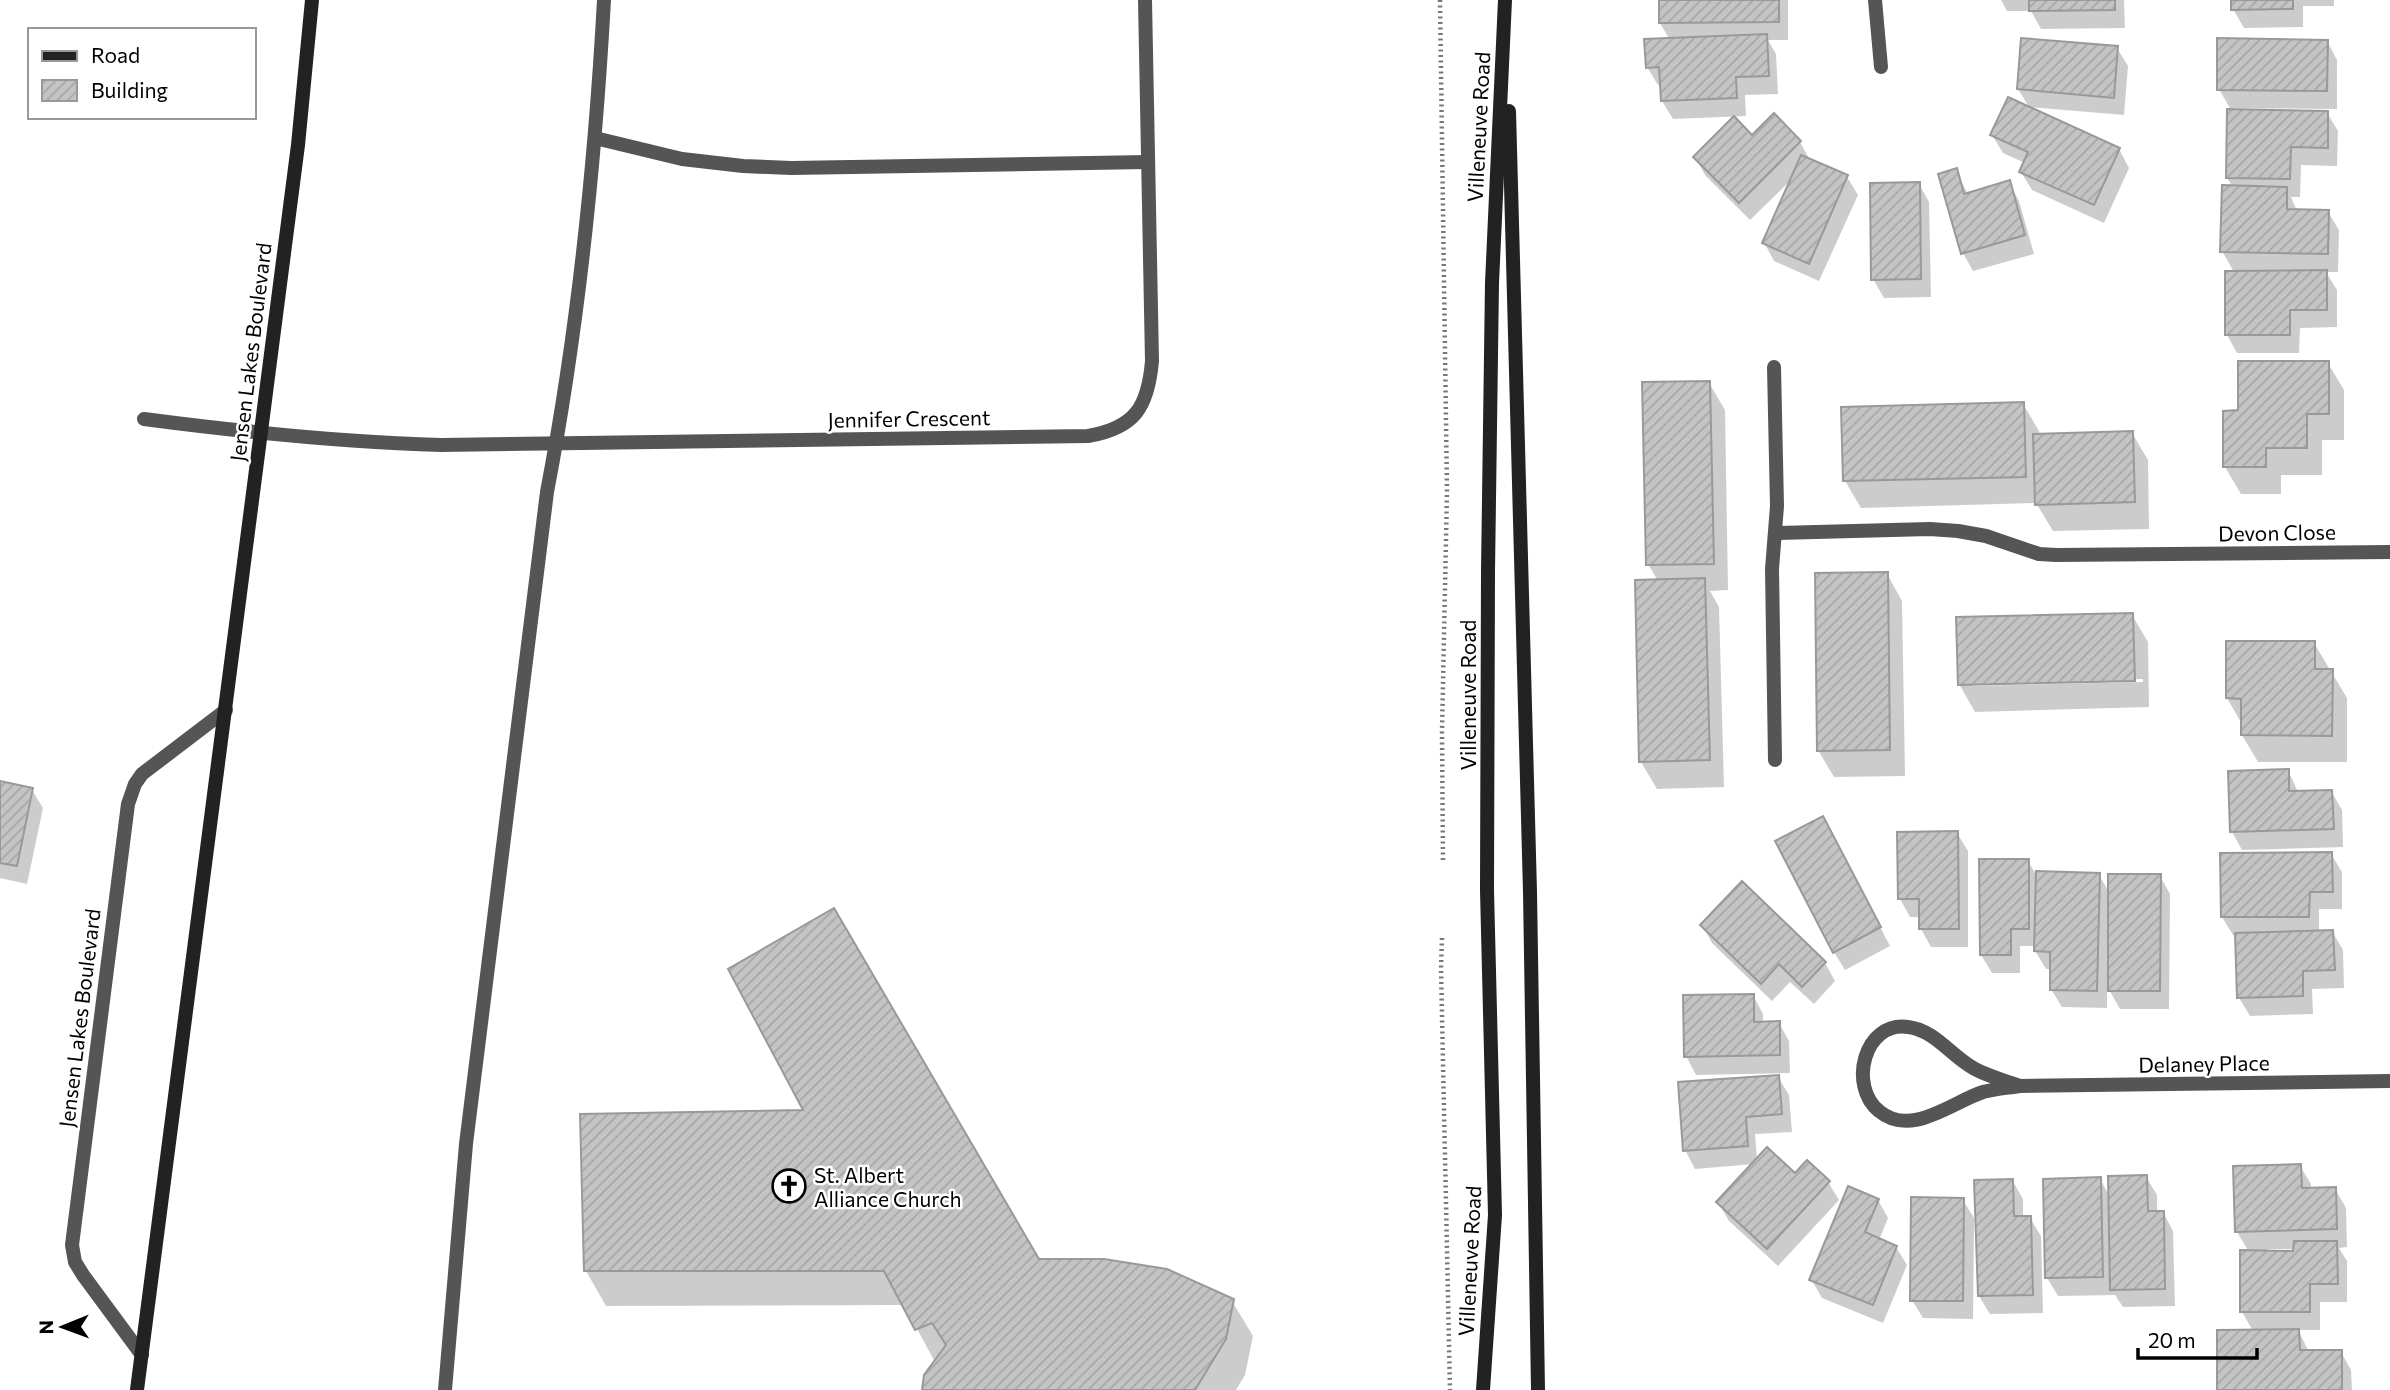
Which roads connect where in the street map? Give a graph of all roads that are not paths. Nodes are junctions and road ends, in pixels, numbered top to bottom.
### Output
1 (312, 0) edge
2 (604, 0) edge
3 (1145, 0) edge
4 (1506, 0) edge
5 (1875, 0) edge
6 (1881, 67) dead end
7 (595, 138) junction
8 (1148, 162) junction
9 (1774, 367) dead end
10 (144, 419) dead end
11 (260, 434) junction
12 (556, 444) junction
13 (1775, 533) junction
14 (2390, 552) edge
15 (226, 710) junction
16 (1775, 760) dead end
17 (2390, 1082) edge
18 (2020, 1086) junction
19 (142, 1355) junction
20 (137, 1390) edge
21 (445, 1390) edge
22 (1483, 1390) edge
23 (1538, 1390) edge

1 - 11 main road, Jensen Lakes Boulevard
2 - 7 street
3 - 8 street, Jennifer Crescent
4 - 22 main road, Villeneuve Road
4 - 23 main road, Villeneuve Road
5 - 6 street
7 - 8 street
7 - 12 street
8 - 12 street, Jennifer Crescent
9 - 13 street
10 - 11 street, Jennifer Crescent
11 - 12 street, Jennifer Crescent
11 - 15 main road, Jensen Lakes Boulevard
12 - 21 street
13 - 14 street, Devon Close
13 - 16 street
15 - 19 main road, Jensen Lakes Boulevard
15 - 19 street, Jensen Lakes Boulevard
17 - 18 street, Delaney Place
18 - 18 street, Delaney Place
19 - 20 main road, Jensen Lakes Boulevard

